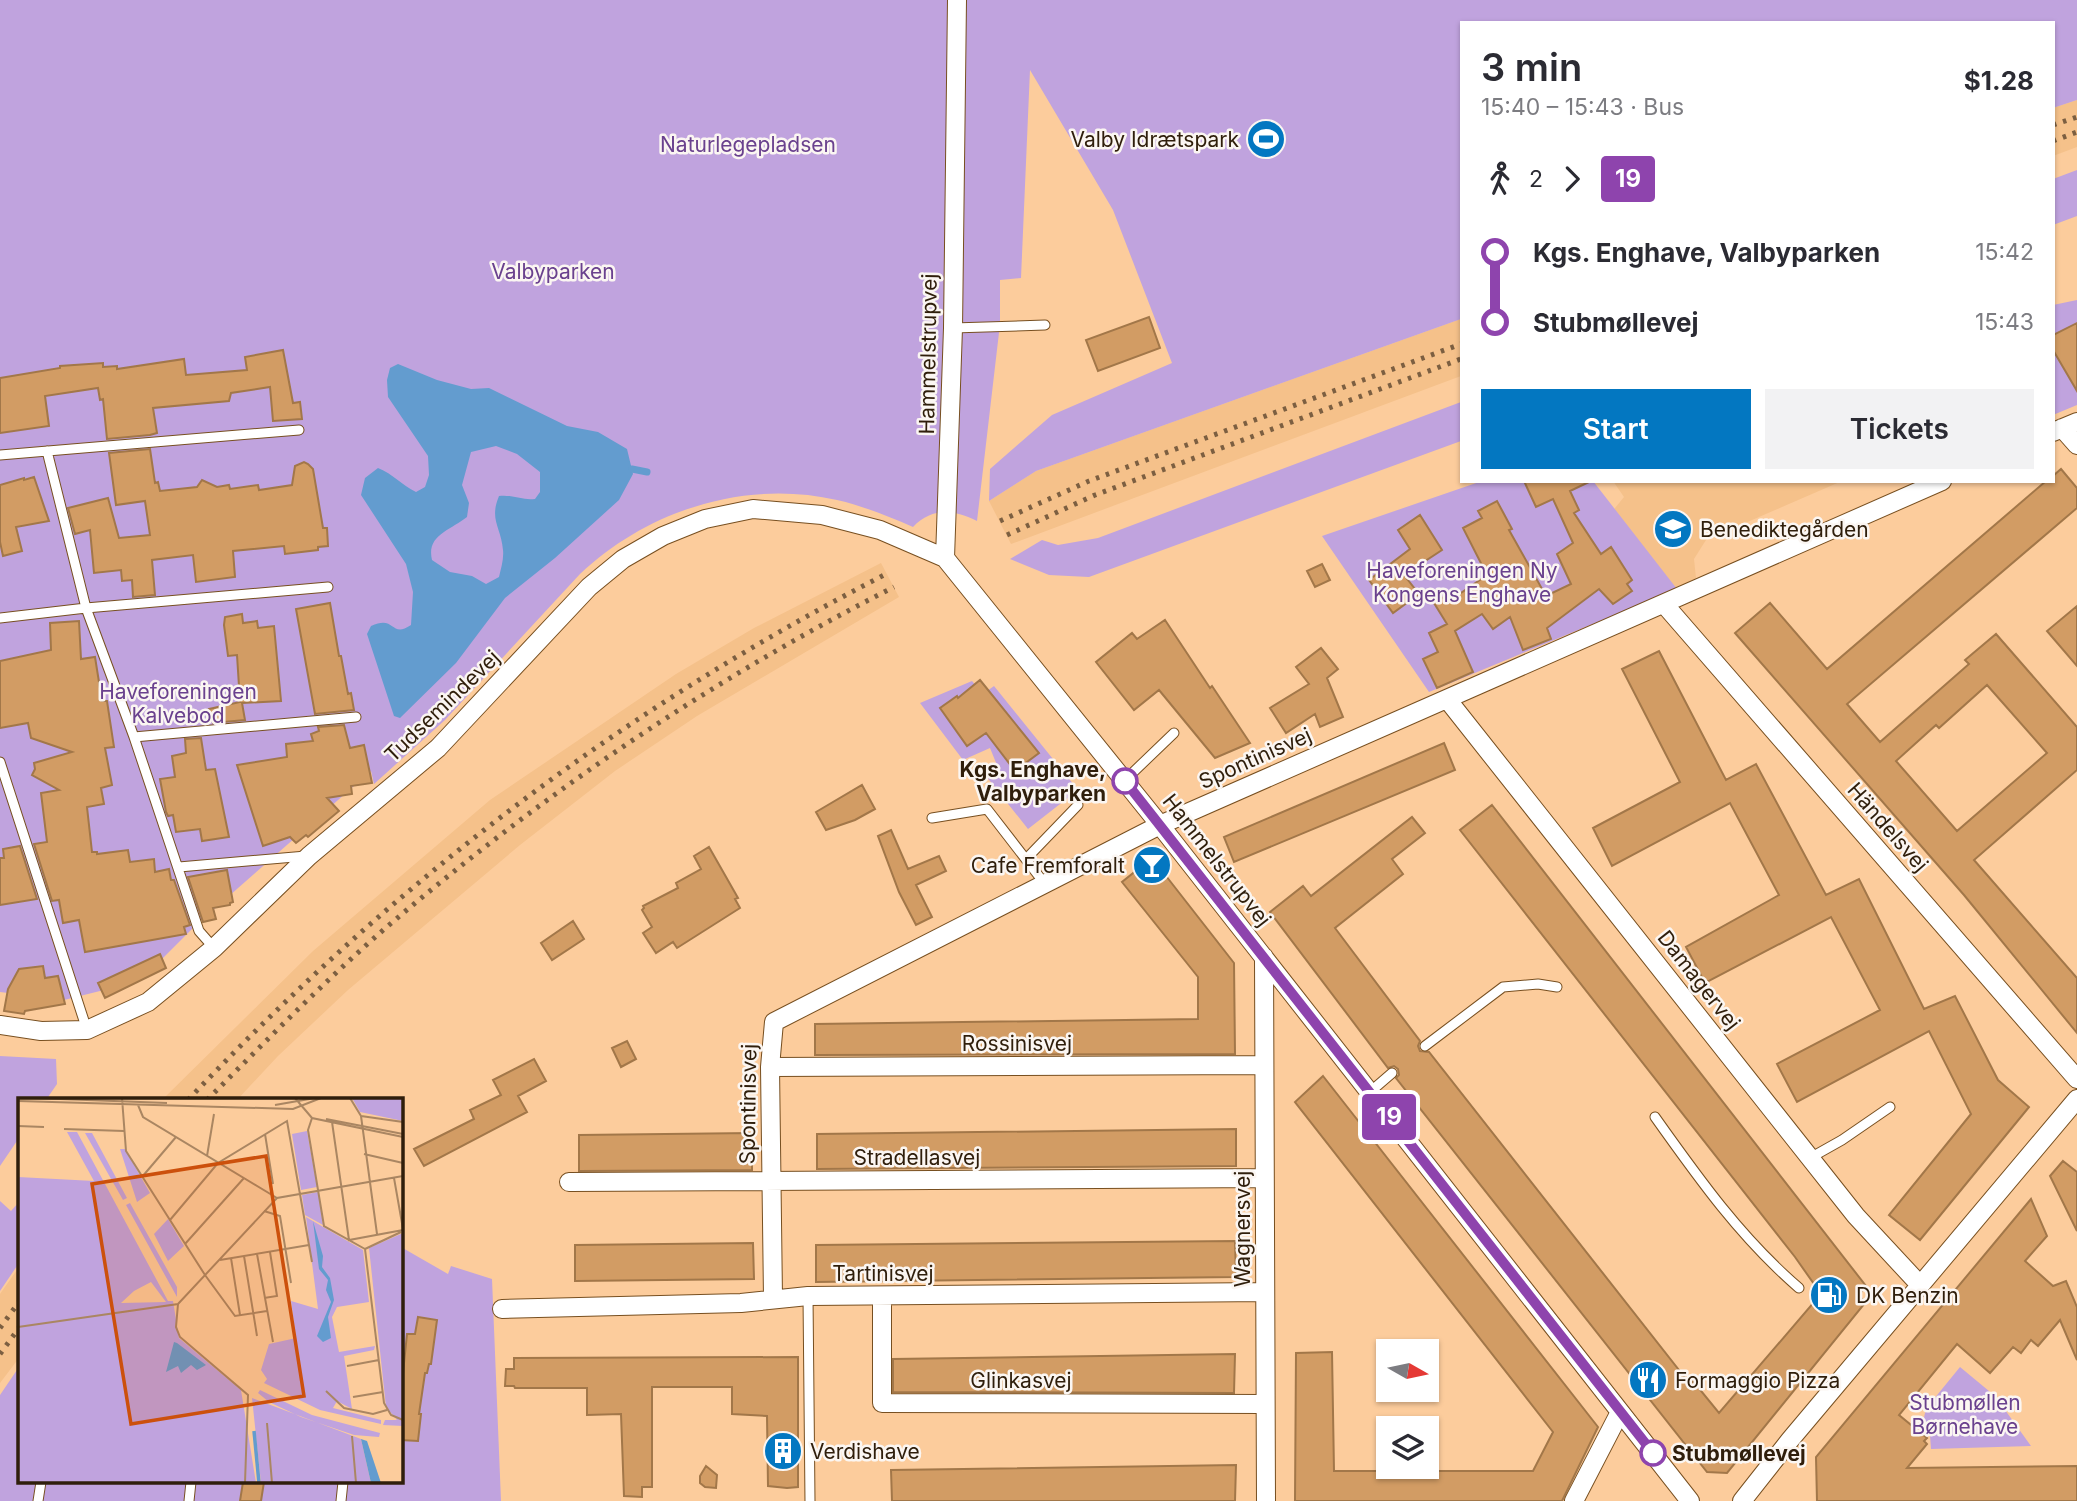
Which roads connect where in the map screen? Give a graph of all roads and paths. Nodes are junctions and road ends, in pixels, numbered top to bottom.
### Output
1 (957, 0) edge
2 (1045, 326) dead end
3 (953, 328) junction
4 (2064, 427) edge
5 (299, 430) dead end
6 (2077, 445) edge
7 (47, 451) junction
8 (0, 455) edge
9 (1937, 483) edge
10 (945, 558) junction
11 (328, 587) dead end
12 (1664, 604) junction
13 (86, 608) junction
14 (0, 618) edge
15 (1447, 699) junction
16 (356, 717) dead end
17 (1174, 733) dead end
18 (135, 737) junction
19 (0, 762) edge
20 (1124, 781) junction
21 (1078, 805) dead end
22 (932, 818) dead end
23 (1160, 825) junction
24 (309, 856) junction
25 (1026, 859) junction
26 (179, 867) junction
27 (1045, 884) junction
28 (214, 948) junction
29 (1264, 957) junction
30 (1558, 987) dead end
31 (0, 1025) edge
32 (87, 1030) junction
33 (1425, 1046) dead end
34 (1264, 1065) junction
35 (770, 1067) junction
36 (1392, 1073) dead end
37 (2077, 1079) edge
38 (1370, 1092) junction
39 (2077, 1099) edge
40 (1890, 1107) dead end
41 (1655, 1117) dead end
42 (1810, 1158) junction
43 (1264, 1178) junction
44 (769, 1181) junction
45 (569, 1182) dead end
46 (1920, 1285) junction
47 (1799, 1288) dead end
48 (1265, 1292) junction
49 (808, 1296) junction
50 (881, 1296) junction
51 (773, 1298) junction
52 (502, 1309) dead end
53 (1265, 1404) junction
54 (1620, 1412) junction
55 (810, 1501) edge
56 (1266, 1501) edge
57 (1573, 1501) edge
58 (1690, 1501) edge
59 (1742, 1501) edge

1 - 3 street, Hammelstrupvej
2 - 3 lane
3 - 10 street, Hammelstrupvej
4 - 6 street
5 - 7 lane
7 - 8 lane
7 - 13 lane
9 - 12 street, Spontinisvej
10 - 20 street, Hammelstrupvej
10 - 24 street, Tudsemindevej
11 - 13 lane
12 - 15 street, Spontinisvej
12 - 37 street, Händelsvej
13 - 14 lane
13 - 18 lane
15 - 23 street, Spontinisvej
15 - 42 street, Damagervej
16 - 18 lane
17 - 20 lane
18 - 26 lane
19 - 32 lane
20 - 23 street, Hammelstrupvej
21 - 25 lane
22 - 25 lane
23 - 27 street, Spontinisvej
23 - 29 street, Hammelstrupvej
24 - 26 lane
24 - 28 street, Tudsemindevej
25 - 27 lane
26 - 28 lane
27 - 35 street, Spontinisvej
28 - 32 street, Tudsemindevej
29 - 34 street, Wagnersvej
29 - 38 street, Hammelstrupvej
30 - 33 lane
31 - 32 street, Tudsemindevej
34 - 35 street, Rossinisvej
34 - 43 street, Wagnersvej
35 - 44 street, Spontinisvej
36 - 38 lane
38 - 54 street, Hammelstrupvej
39 - 46 street
40 - 42 lane
41 - 47 lane
42 - 46 street, Damagervej
43 - 44 street, Stradellasvej
43 - 48 street, Wagnersvej
44 - 45 street, Stradellasvej
44 - 51 street, Spontinisvej
46 - 59 street
48 - 50 street, Tartinisvej
48 - 53 street, Wagnersvej
49 - 50 street, Tartinisvej
49 - 51 street, Tartinisvej
49 - 55 lane
50 - 53 street, Glinkasvej
51 - 52 street, Tartinisvej
53 - 56 street, Wagnersvej
54 - 57 street
54 - 58 street, Hammelstrupvej

